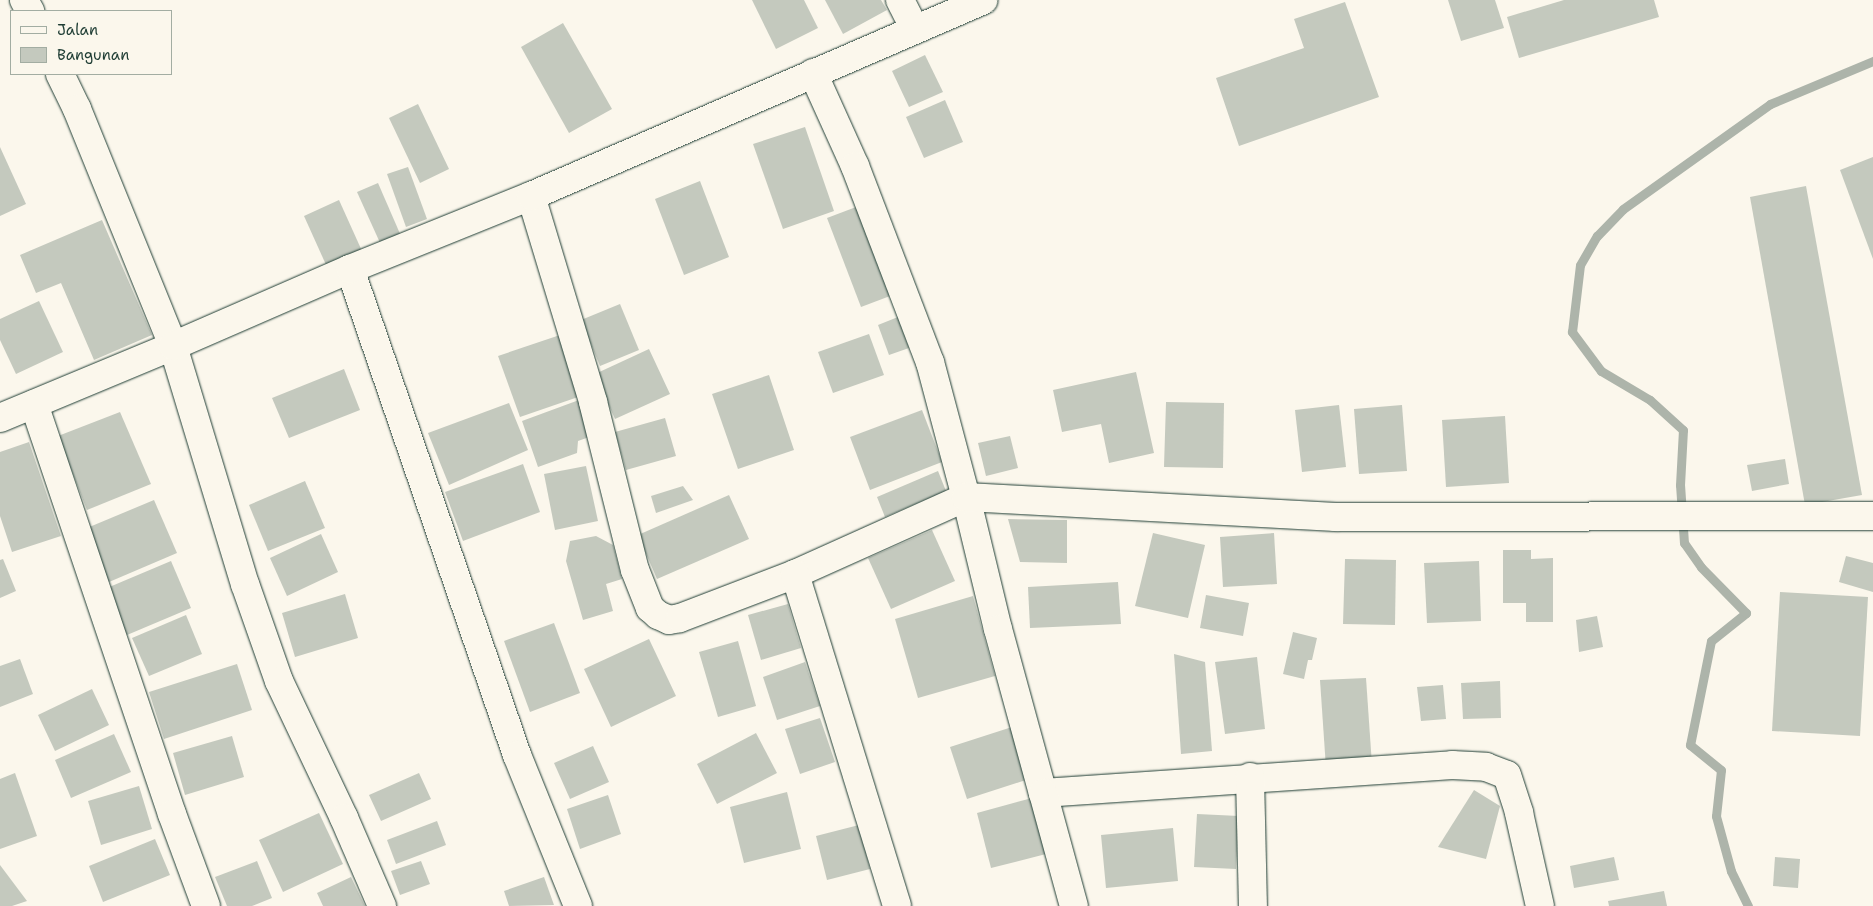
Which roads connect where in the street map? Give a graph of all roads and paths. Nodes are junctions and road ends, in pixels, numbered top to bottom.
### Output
1 (900, 0) edge
2 (983, 0) edge
3 (914, 29) junction
4 (813, 74) junction
5 (60, 75) edge
6 (531, 196) junction
7 (350, 268) junction
8 (173, 346) junction
9 (34, 404) junction
10 (0, 418) edge
11 (966, 497) junction
12 (1873, 516) edge
13 (794, 574) junction
14 (1250, 778) junction
15 (1044, 792) junction
16 (206, 906) edge
17 (382, 906) edge
18 (578, 906) edge
19 (897, 906) edge
20 (1074, 906) edge
21 (1253, 906) edge
22 (1540, 906) edge

1 - 3 street
2 - 3 street
3 - 4 street
4 - 6 street
4 - 11 street
5 - 8 street
6 - 7 street
6 - 13 street
7 - 8 street
7 - 18 street
8 - 9 street
8 - 17 street
9 - 10 street
9 - 16 street
11 - 12 street
11 - 13 street
11 - 15 street
13 - 19 street
14 - 15 street
14 - 21 street
14 - 22 street
15 - 20 street

